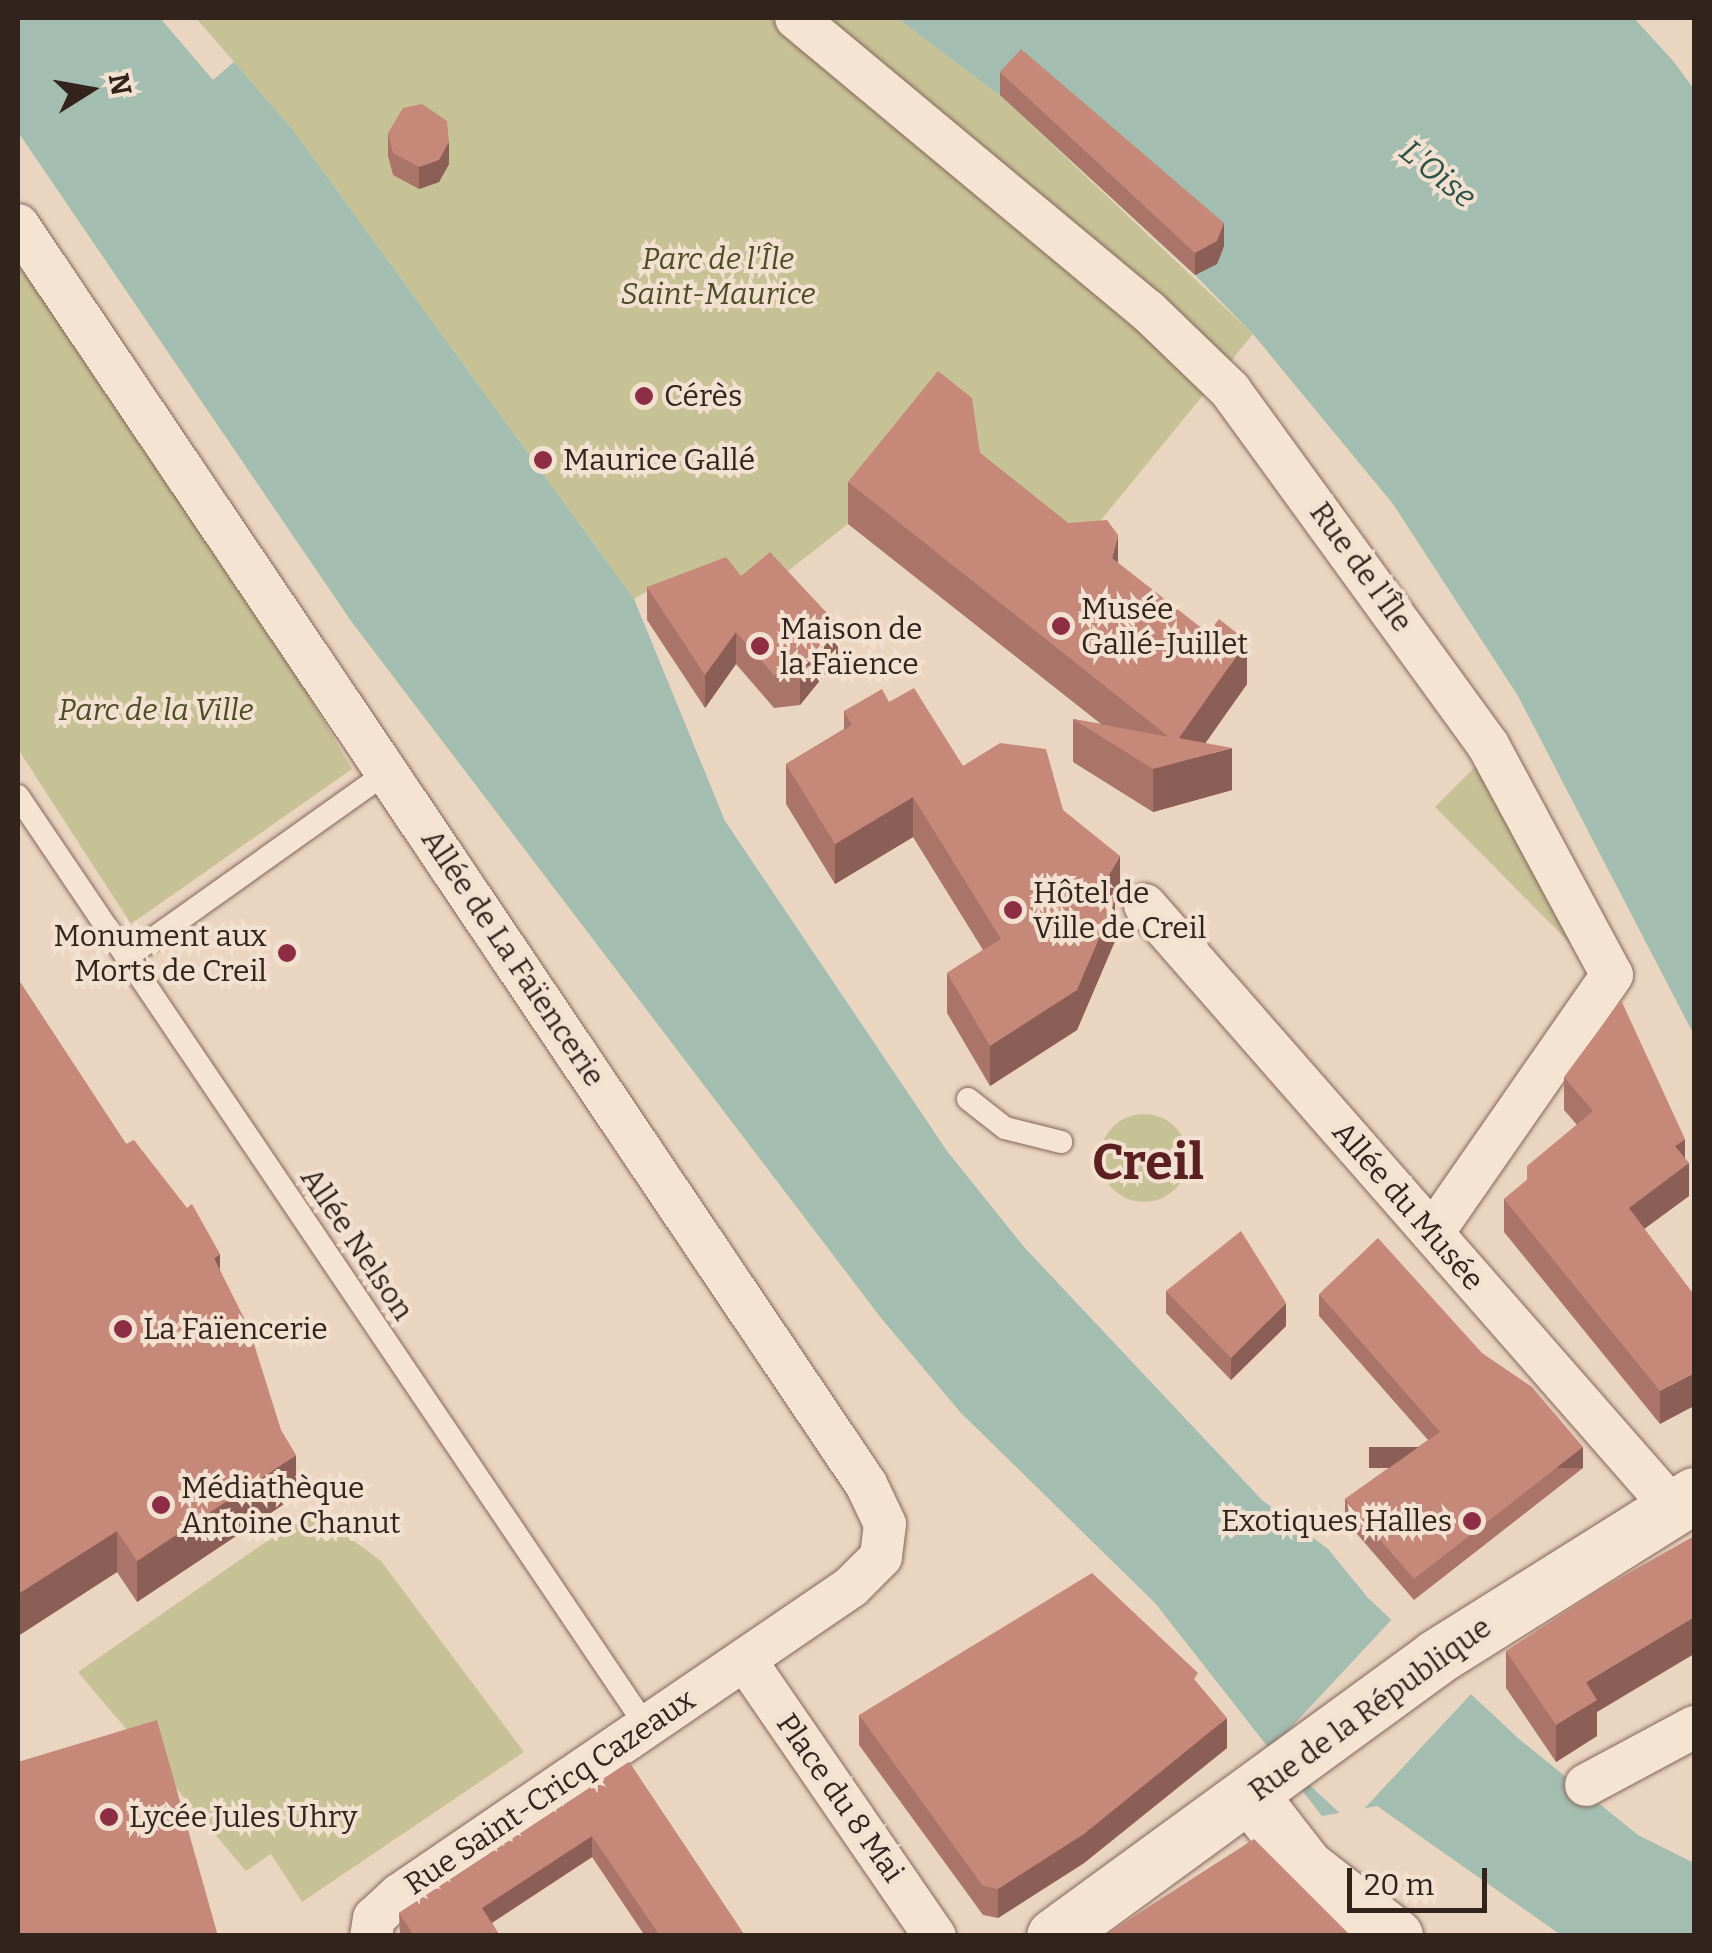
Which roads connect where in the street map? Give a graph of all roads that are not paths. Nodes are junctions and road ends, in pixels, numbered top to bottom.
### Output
1 (796, 18) edge
2 (18, 225) edge
3 (388, 771) junction
4 (18, 796) edge
5 (1144, 904) dead end
6 (127, 956) junction
7 (968, 1099) dead end
8 (1062, 1142) dead end
9 (1433, 1233) junction
10 (1683, 1501) edge
11 (745, 1660) junction
12 (646, 1726) junction
13 (1694, 1727) edge
14 (1267, 1782) junction
15 (1586, 1785) dead end
16 (371, 1936) edge
17 (935, 1936) edge
18 (1054, 1936) edge
19 (1395, 1936) edge

1 - 9 street, Rue de l'Île
2 - 3 street, Allée de La Faïencerie
3 - 6 lane
3 - 11 street, Allée de La Faïencerie
4 - 6 lane, Allée Nelson
5 - 9 street, Allée du Musée
6 - 12 lane, Allée Nelson
7 - 8 lane
9 - 10 street, Allée du Musée
10 - 14 main road, Rue de la République
11 - 12 street, Rue Saint-Cricq Cazeaux
11 - 17 street, Place du 8 Mai
12 - 16 street, Rue Saint-Cricq Cazeaux
13 - 15 street
14 - 18 main road, Rue de la République
14 - 19 main road

